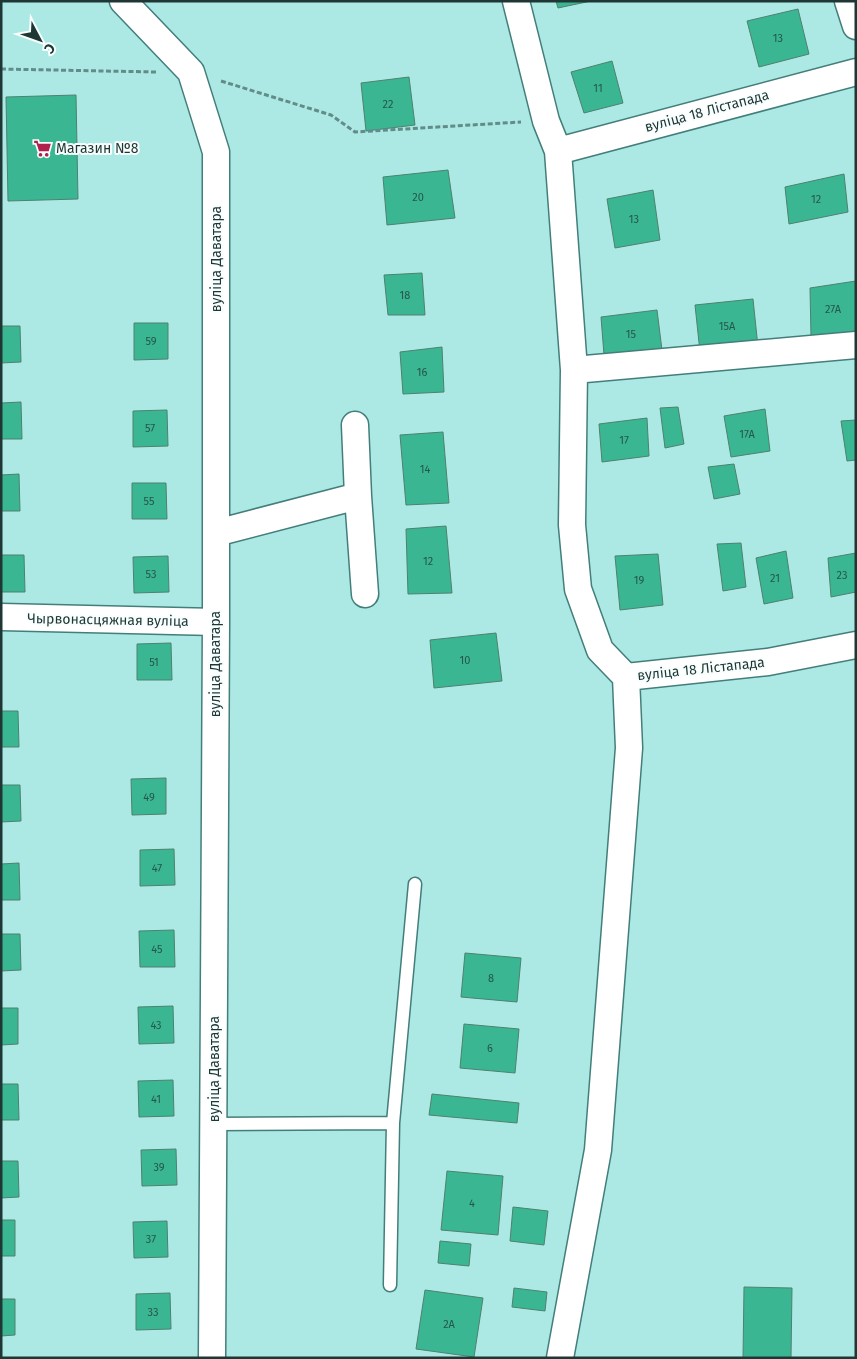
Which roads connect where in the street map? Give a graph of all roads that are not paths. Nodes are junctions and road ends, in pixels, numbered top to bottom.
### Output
1 (123, 1) edge
2 (516, 1) edge
3 (848, 1) edge
4 (856, 26) edge
5 (856, 72) edge
6 (558, 151) junction
7 (856, 345) edge
8 (574, 370) junction
9 (355, 425) dead end
10 (358, 496) junction
11 (216, 532) junction
12 (364, 594) dead end
13 (1, 617) edge
14 (216, 622) junction
15 (856, 645) edge
16 (626, 676) junction
17 (415, 884) dead end
18 (214, 1124) junction
19 (393, 1124) junction
20 (390, 1285) dead end
21 (212, 1358) edge
22 (560, 1358) edge

1 - 11 street, вуліца Даватара
2 - 6 street, вуліца 18 Лістапада
3 - 4 street
5 - 6 street, вуліца 18 Лістапада
6 - 8 street, вуліца 18 Лістапада
7 - 8 street
8 - 16 street, вуліца 18 Лістапада
9 - 10 street
10 - 11 street
10 - 12 street
11 - 14 street, вуліца Даватара
13 - 14 street, Чырвонасцяжная вуліца
14 - 18 street, вуліца Даватара
15 - 16 street, вуліца 18 Лістапада
16 - 22 street
17 - 19 lane
18 - 19 lane
18 - 21 street, вуліца Даватара
19 - 20 lane

